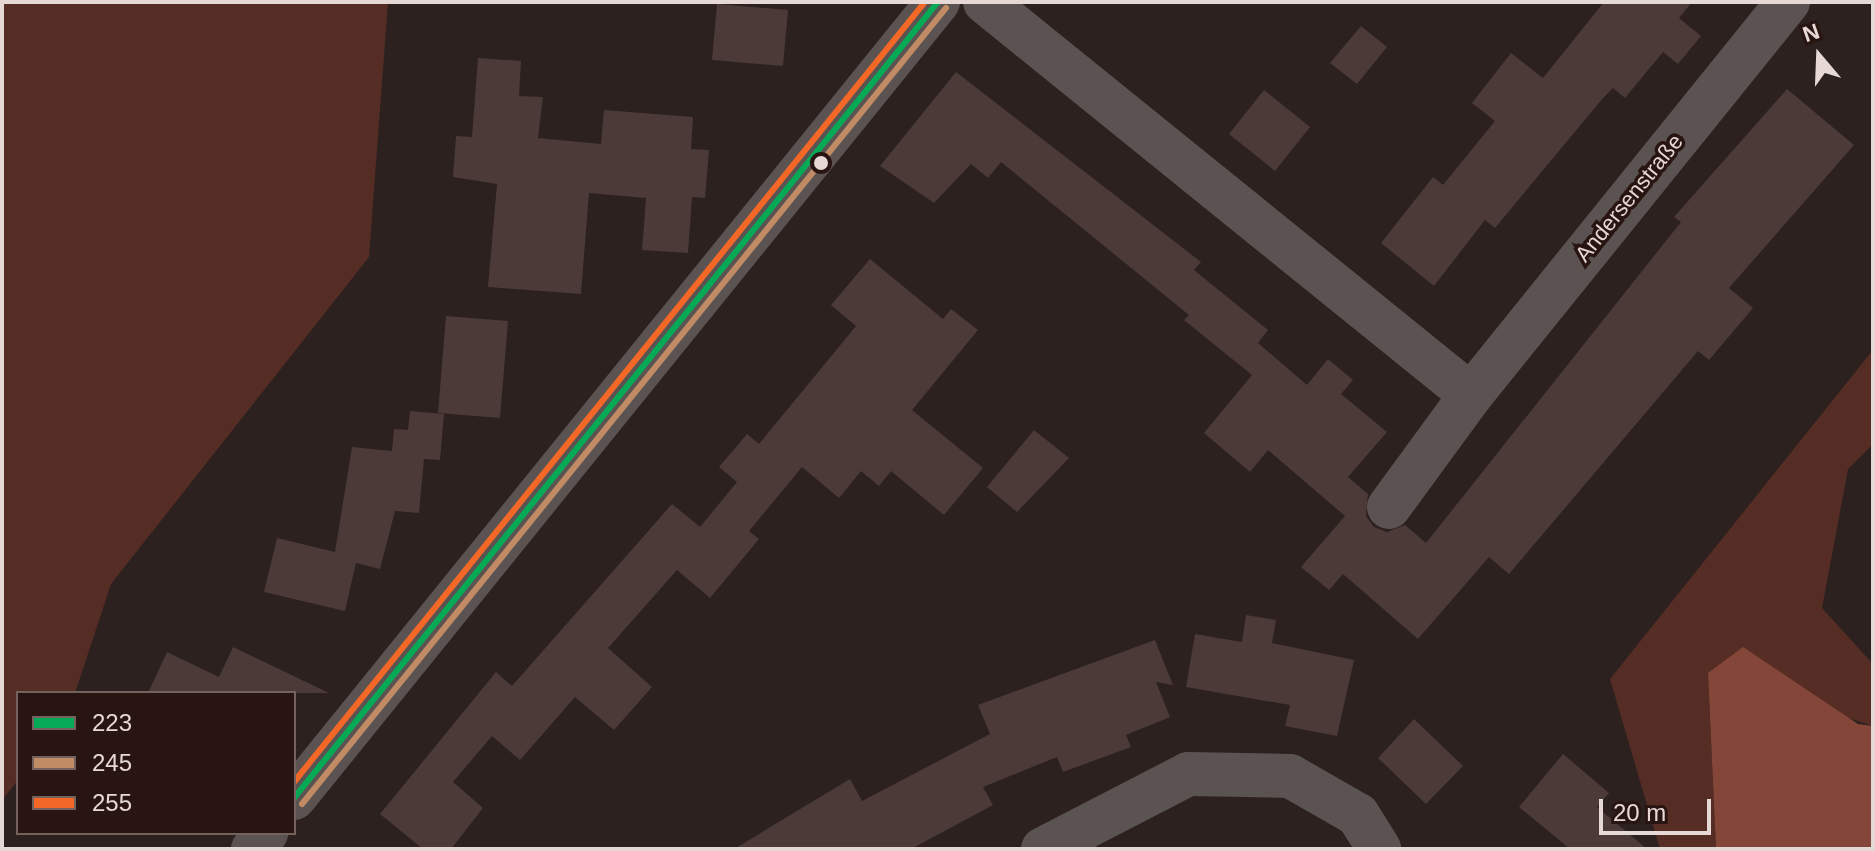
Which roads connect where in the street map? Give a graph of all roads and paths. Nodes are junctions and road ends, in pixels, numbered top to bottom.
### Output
1 (938, 2) edge
2 (985, 2) edge
3 (1788, 2) edge
4 (1471, 395) junction
5 (1389, 507) dead end
6 (296, 796) edge
7 (1043, 849) edge
8 (1379, 849) edge

1 - 6 street
2 - 4 street
3 - 4 street, Andersenstraße
4 - 5 street, Andersenstraße
7 - 8 street

